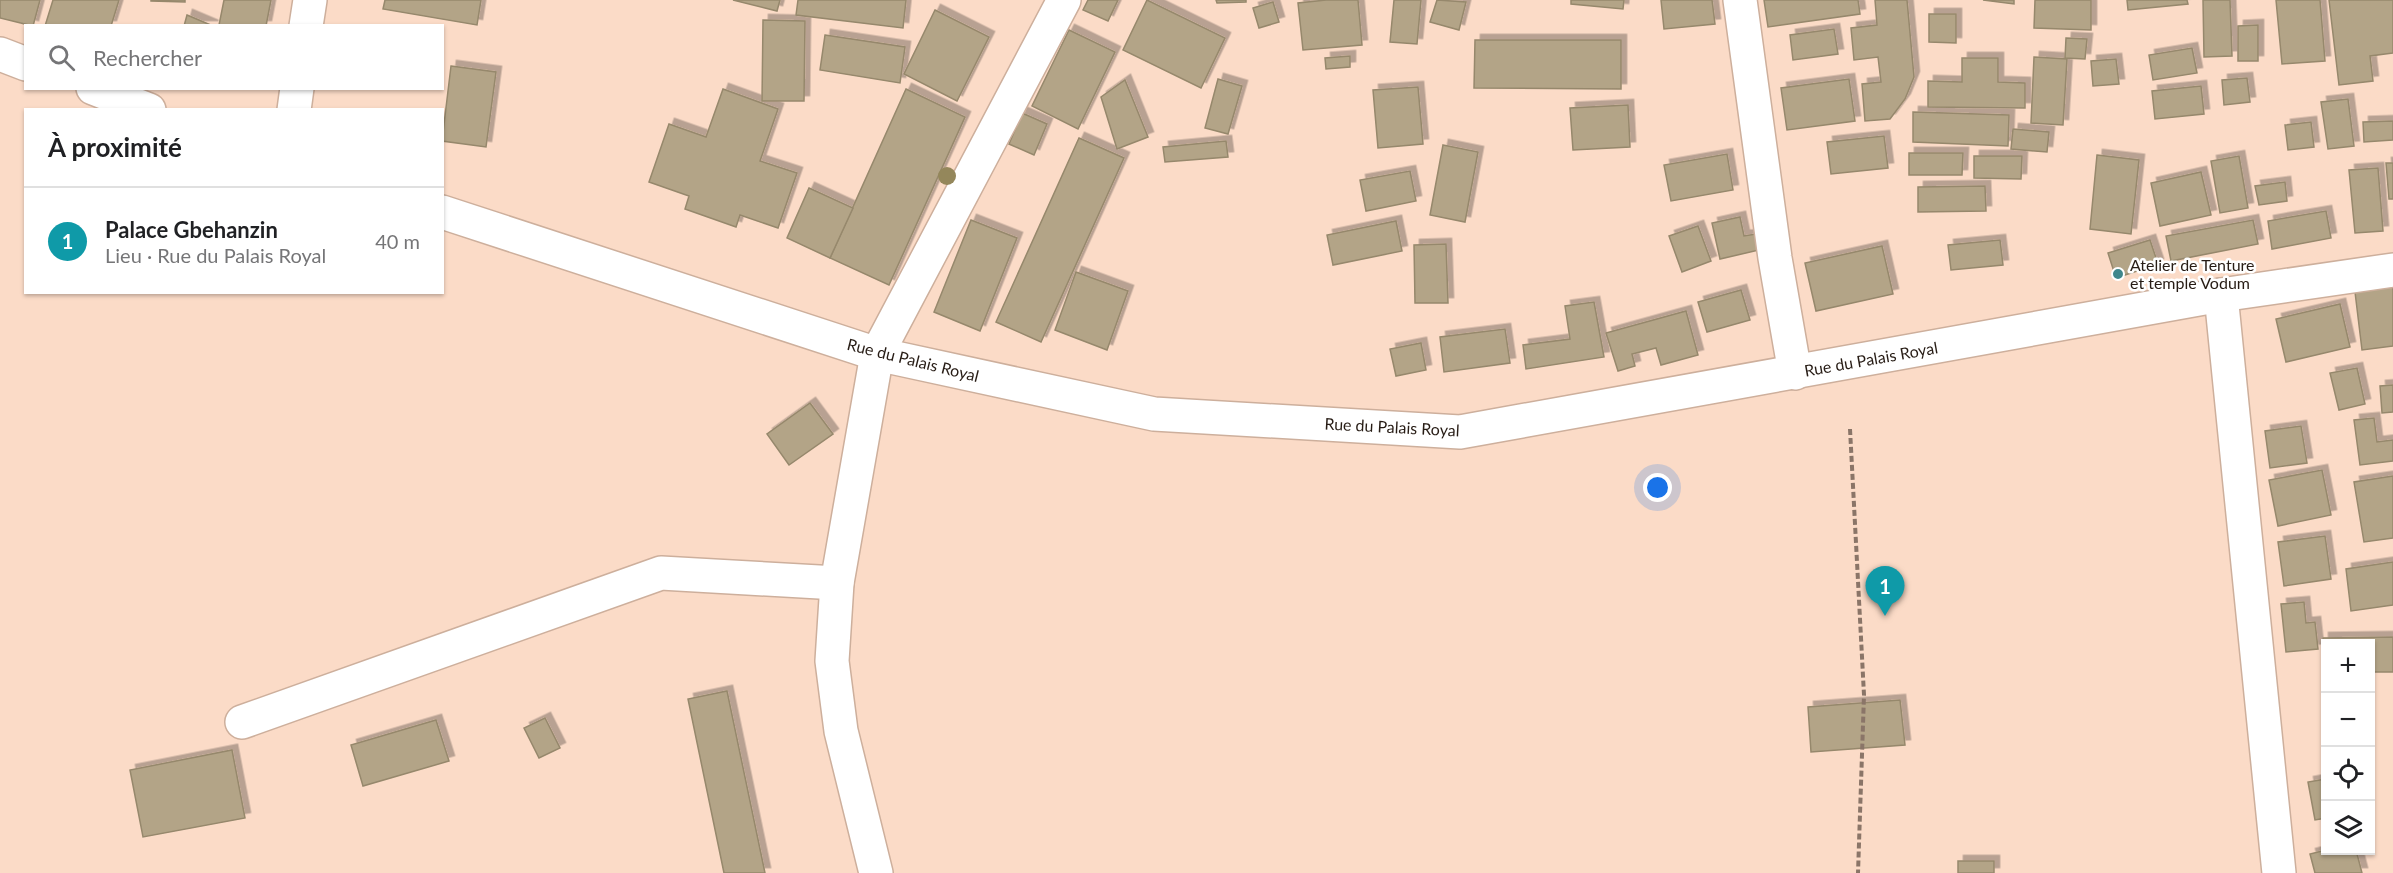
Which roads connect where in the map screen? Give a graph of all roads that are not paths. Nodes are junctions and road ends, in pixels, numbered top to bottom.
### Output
1 (310, 0) edge
2 (1064, 0) edge
3 (1740, 0) edge
4 (306, 24) edge
5 (0, 54) edge
6 (24, 63) edge
7 (98, 90) edge
8 (297, 90) edge
9 (144, 108) edge
10 (294, 108) edge
11 (444, 213) edge
12 (2393, 270) edge
13 (2221, 295) junction
14 (877, 354) junction
15 (1795, 373) junction
16 (837, 584) junction
17 (242, 722) dead end
18 (876, 873) edge
19 (2279, 873) edge

1 - 4 street
2 - 14 street
3 - 15 street
5 - 6 street
7 - 9 street
8 - 10 street
11 - 14 street, Rue du Palais Royal
12 - 13 street, Rue du Palais Royal
13 - 15 street, Rue du Palais Royal
13 - 19 street
14 - 15 street, Rue du Palais Royal
14 - 16 street
16 - 17 street
16 - 18 street

